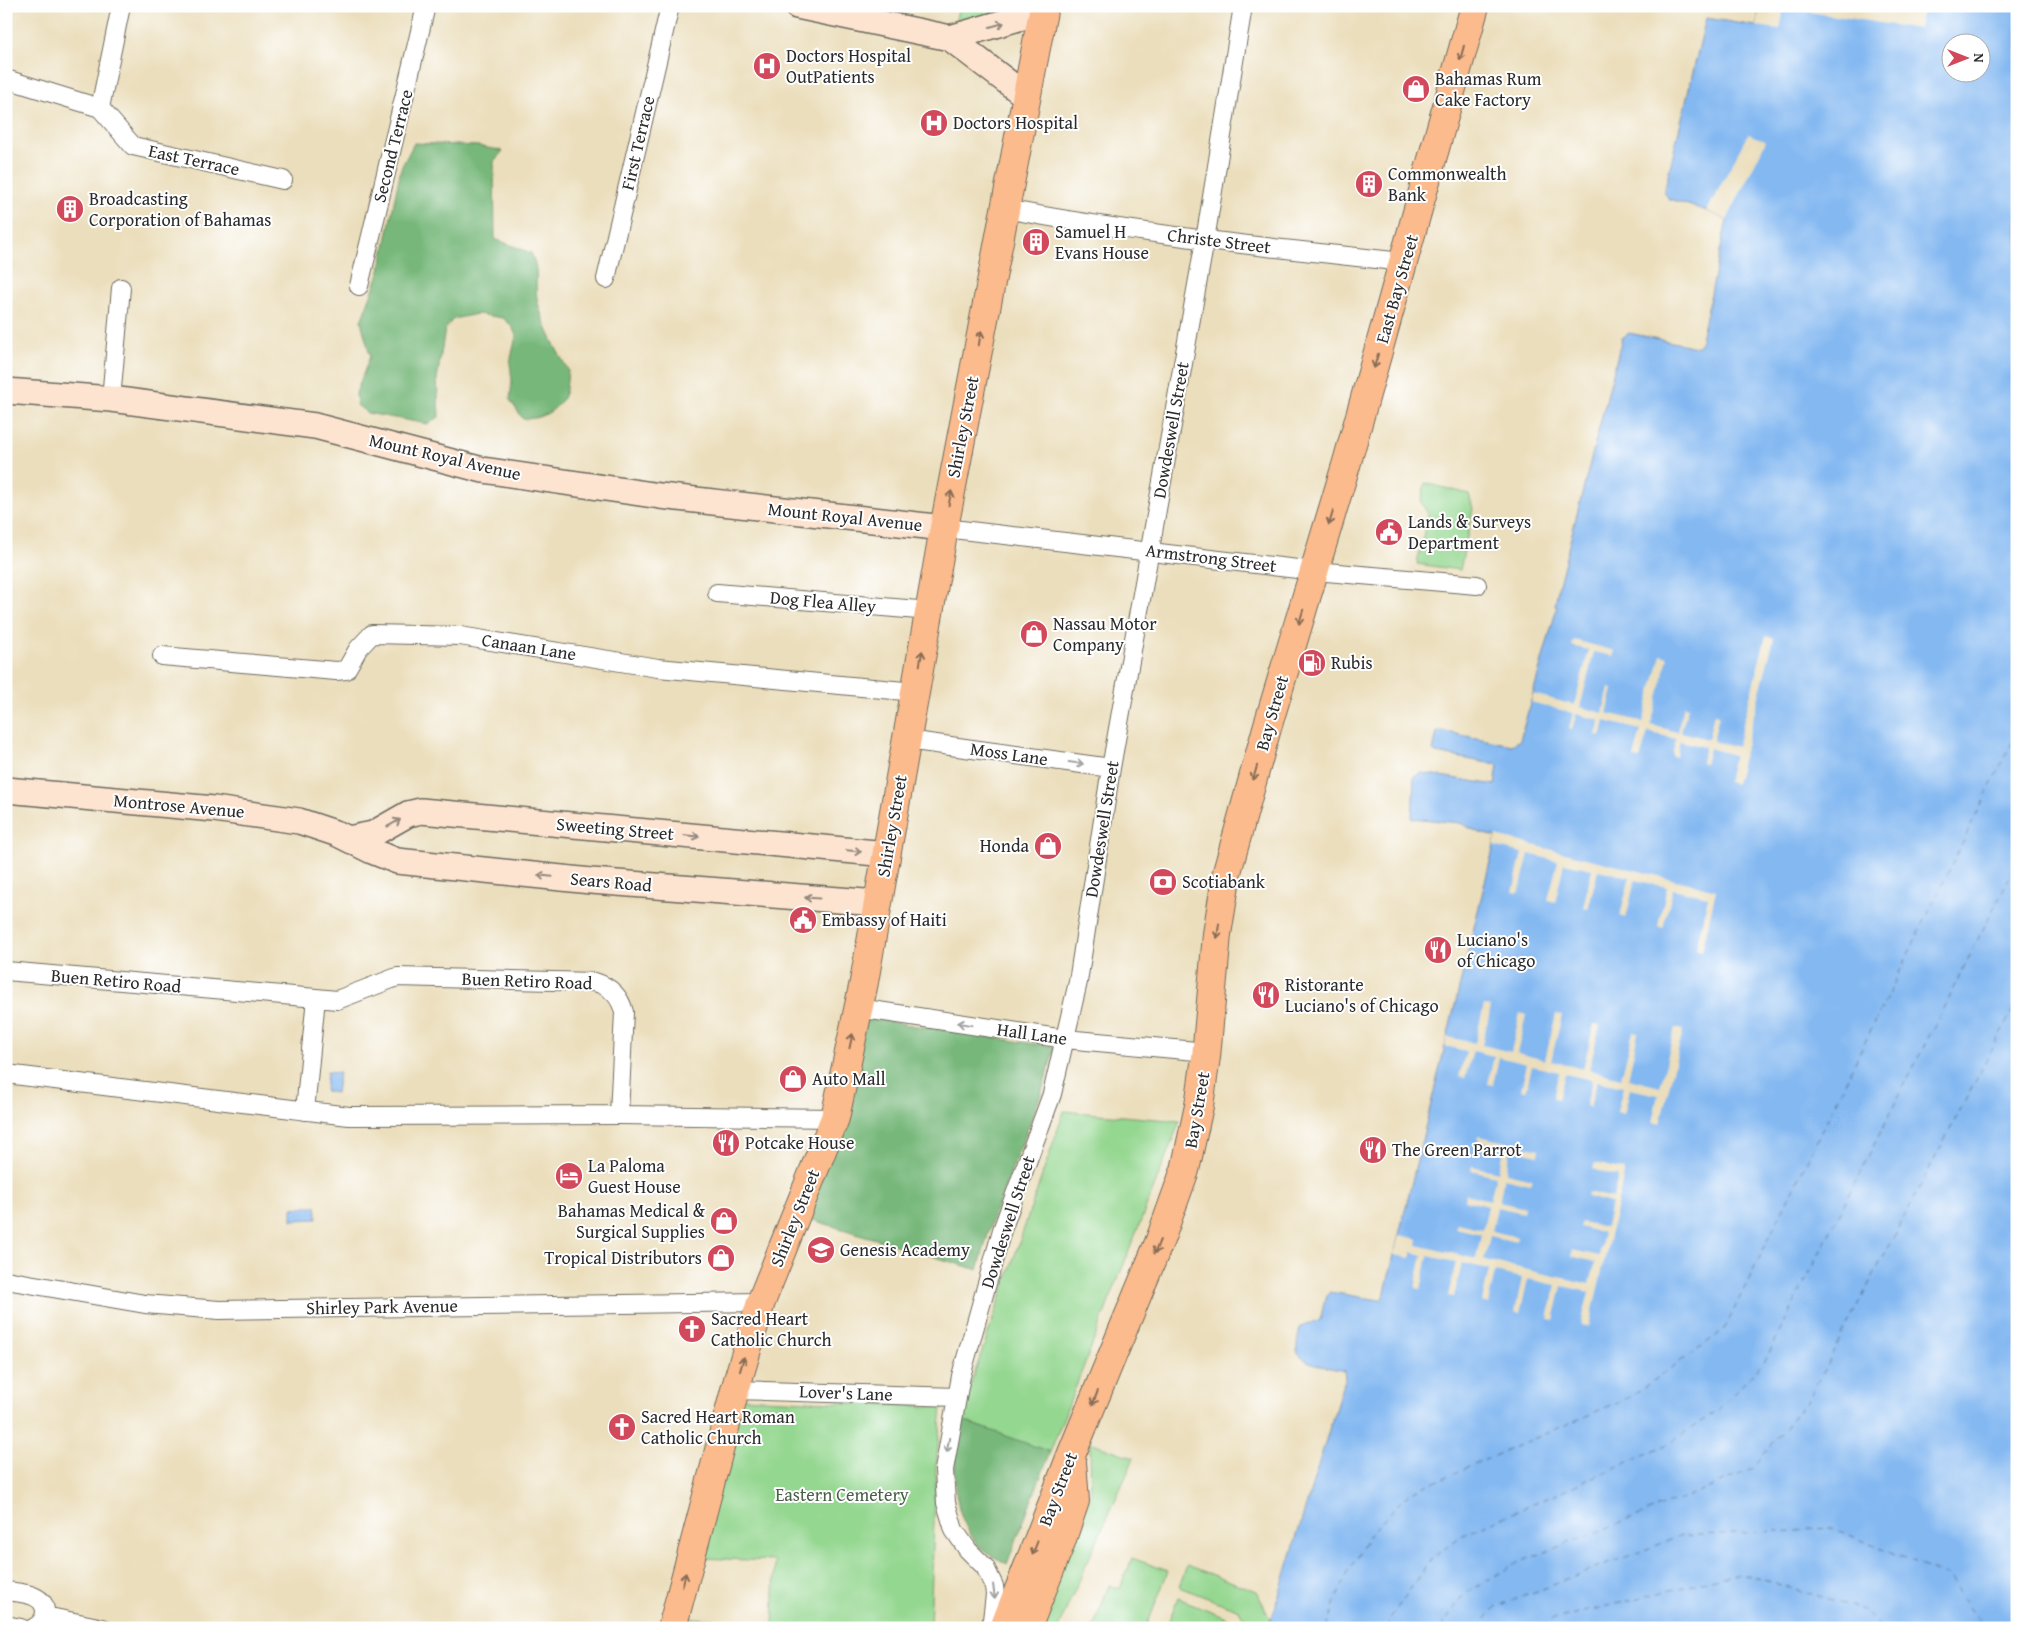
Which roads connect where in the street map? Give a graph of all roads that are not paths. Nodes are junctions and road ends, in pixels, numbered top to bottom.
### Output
1 (121, 6) edge
2 (426, 6) edge
3 (670, 6) edge
4 (797, 6) edge
5 (1243, 6) edge
6 (1475, 6) edge
7 (1044, 9) edge
8 (950, 38) junction
9 (6, 79) edge
10 (1027, 97) junction
11 (100, 108) junction
12 (283, 180) dead end
13 (1005, 209) junction
14 (1205, 240) junction
15 (1404, 262) junction
16 (606, 279) dead end
17 (359, 286) dead end
18 (121, 288) dead end
19 (6, 391) edge
20 (111, 399) junction
21 (944, 528) junction
22 (1149, 550) junction
23 (1315, 571) junction
24 (1477, 585) dead end
25 (717, 593) dead end
26 (930, 611) junction
27 (162, 656) dead end
28 (915, 692) junction
29 (907, 740) junction
30 (1111, 768) junction
31 (6, 790) edge
32 (348, 839) junction
33 (887, 854) junction
34 (878, 903) junction
35 (6, 971) edge
36 (316, 998) junction
37 (858, 1008) junction
38 (1065, 1039) junction
39 (1206, 1052) junction
40 (6, 1074) edge
41 (305, 1111) junction
42 (619, 1115) junction
43 (835, 1118) junction
44 (6, 1280) edge
45 (761, 1302) junction
46 (734, 1390) junction
47 (956, 1397) junction
48 (1072, 1453) junction
49 (6, 1590) edge
50 (39, 1622) edge
51 (6, 1625) edge
52 (21, 1628) edge
53 (103, 1628) edge
54 (672, 1628) edge
55 (991, 1628) edge
56 (1004, 1628) edge
57 (1027, 1628) edge

1 - 11 street
2 - 17 street, Second Terrace
3 - 16 street, First Terrace
4 - 8 street
5 - 14 street, Dowdeswell Street
6 -> 15 highway, East Bay Street
8 -> 7 street
7 - 10 highway, Shirley Street
8 - 10 street
9 - 11 street
10 - 13 highway, Shirley Street
11 - 12 street, East Terrace
13 - 14 street, Christe Street
21 -> 13 highway, Shirley Street
14 - 15 street, Christe Street
14 - 22 street, Dowdeswell Street
15 -> 23 highway, East Bay Street
18 - 20 street
19 - 20 street, Mount Royal Avenue
20 - 21 street, Mount Royal Avenue
21 - 22 street, Armstrong Street
21 - 26 highway, Shirley Street
22 - 23 street, Armstrong Street
22 - 30 street, Dowdeswell Street
23 - 24 street, Armstrong Street
23 -> 39 highway, Bay Street
25 - 26 street, Dog Flea Alley
28 -> 26 highway, Shirley Street
27 - 28 street, Canaan Lane
28 - 29 highway, Shirley Street
29 -> 30 street, Moss Lane
29 - 33 highway, Shirley Street
30 - 38 street, Dowdeswell Street
31 - 32 street, Montrose Avenue
32 -> 33 street, Sweeting Street
34 -> 32 street, Sears Road
33 - 34 highway, Shirley Street
34 - 37 highway, Shirley Street
35 - 36 street, Buen Retiro Road
36 - 41 street
36 - 42 street, Buen Retiro Road
38 -> 37 street, Hall Lane
43 -> 37 highway, Shirley Street
38 - 39 street, Hall Lane
38 - 47 street, Dowdeswell Street
39 -> 48 highway, Bay Street
40 - 41 street
41 - 42 street
42 - 43 street
43 - 45 highway, Shirley Street
44 - 45 street, Shirley Park Avenue
46 -> 45 highway, Shirley Street
46 - 47 street, Lover's Lane
54 -> 46 highway, Shirley Street
47 -> 55 street, Dowdeswell Street
48 -> 56 highway, Bay Street
48 - 57 highway
49 - 50 street
50 - 53 street
51 - 52 street

